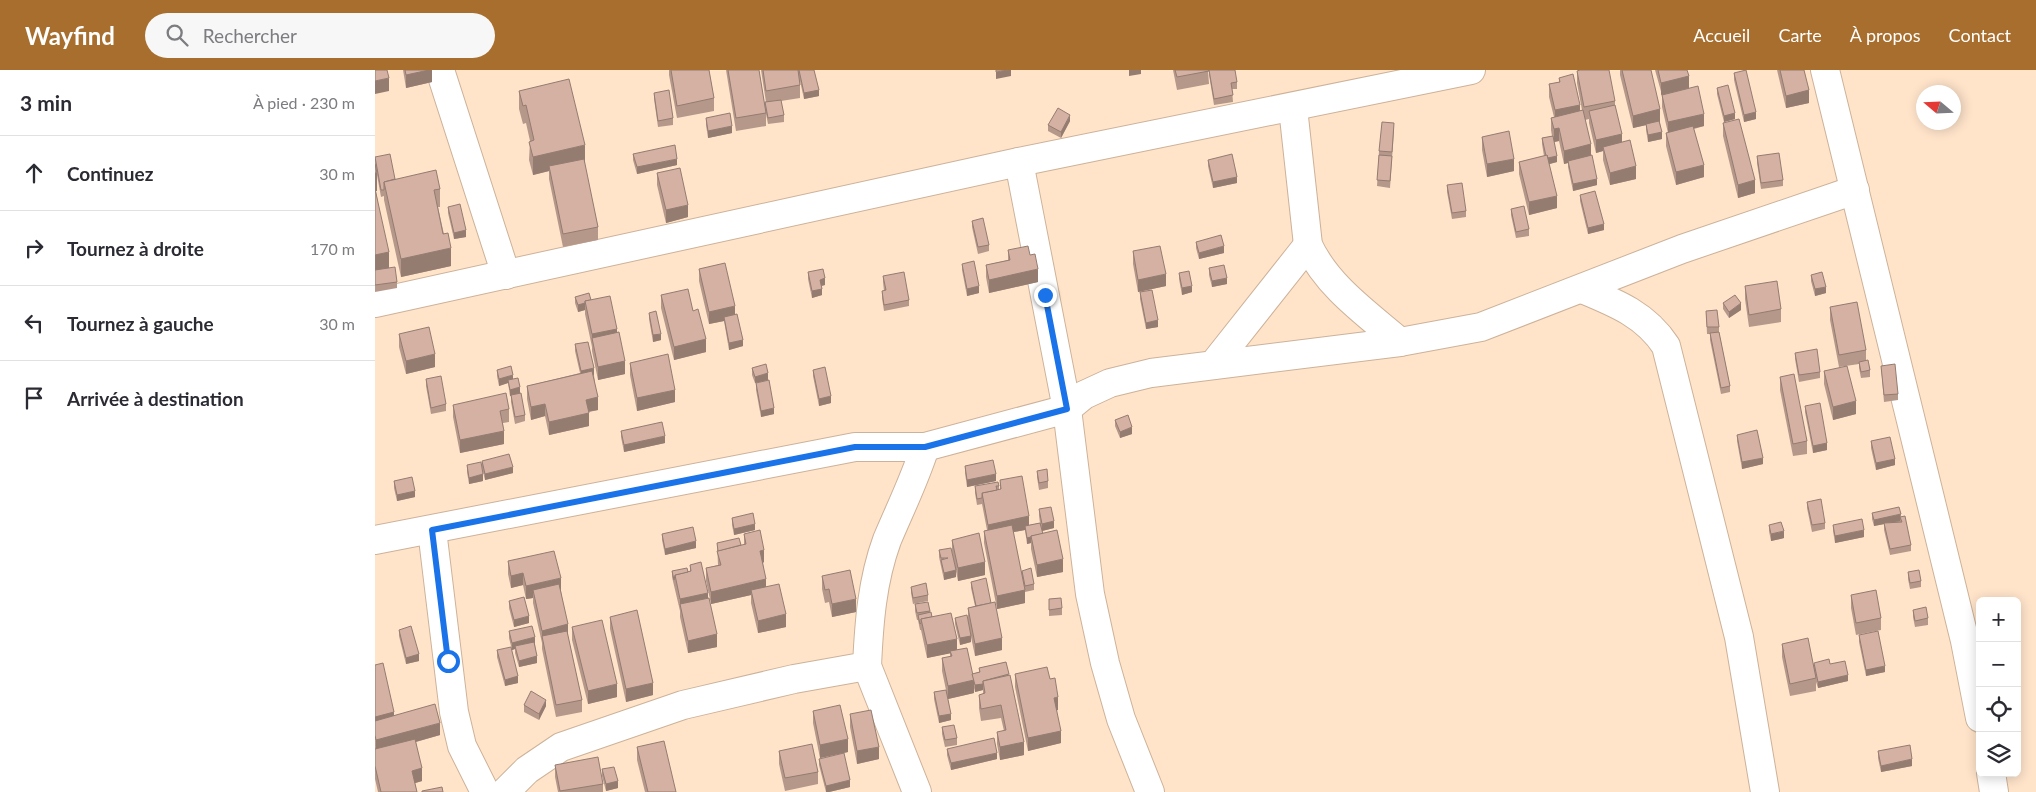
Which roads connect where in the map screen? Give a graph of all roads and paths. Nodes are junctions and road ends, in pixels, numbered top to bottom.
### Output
1 (440, 70) edge
2 (1471, 70) edge
3 (1825, 70) edge
4 (1293, 108) junction
5 (1019, 162) junction
6 (1855, 190) junction
7 (1307, 245) junction
8 (506, 276) junction
9 (1582, 289) junction
10 (375, 303) edge
11 (1400, 342) junction
12 (1213, 366) junction
13 (1067, 409) junction
14 (925, 447) junction
15 (432, 530) junction
16 (380, 533) edge
17 (867, 666) junction
18 (1976, 698) edge
19 (1992, 777) edge
20 (485, 792) edge
21 (505, 792) edge
22 (917, 792) edge
23 (1150, 792) edge
24 (1765, 792) edge
25 (1994, 792) edge

1 - 8 street
2 - 4 street
3 - 6 street
4 - 5 street
4 - 7 street
5 - 8 street
5 - 13 street
6 - 9 street
6 - 18 street
7 - 11 street
7 - 12 street
8 - 10 street
9 - 11 street
9 - 24 street
11 - 12 street
12 - 13 street
13 - 14 street
13 - 23 street
14 - 15 street
14 - 17 street
15 - 16 street
15 - 20 street
17 - 21 street
17 - 22 street
19 - 25 street

